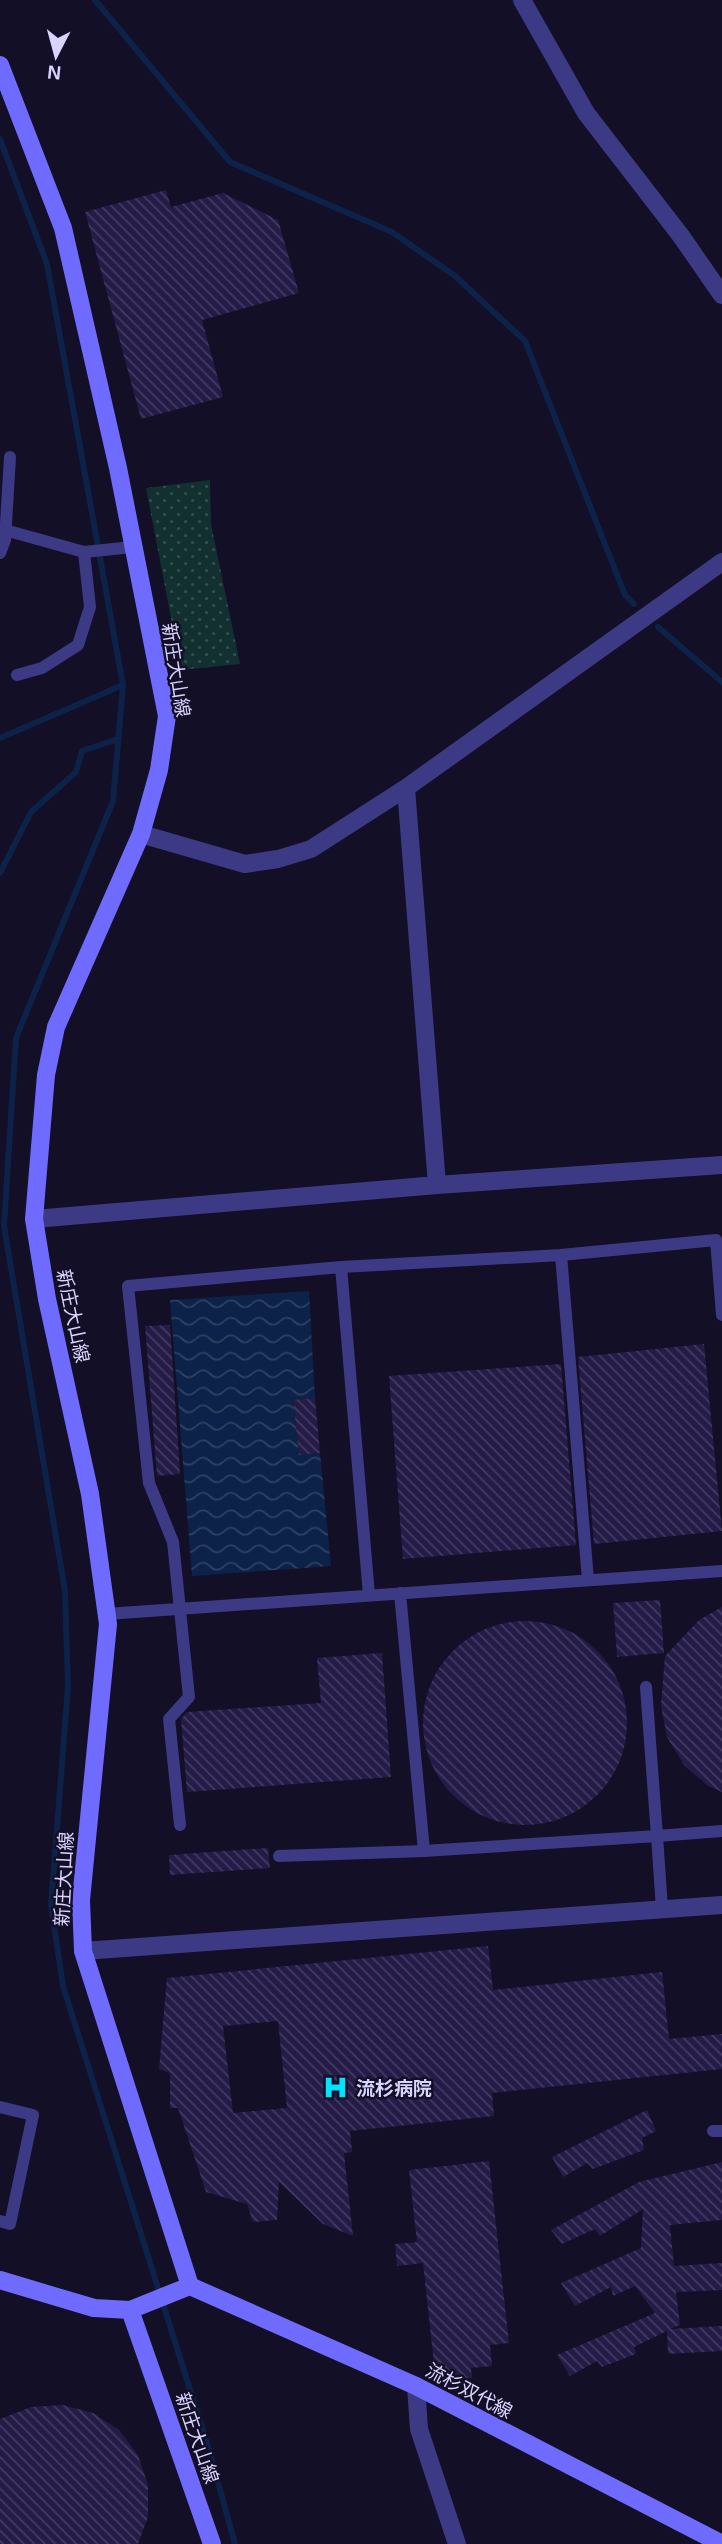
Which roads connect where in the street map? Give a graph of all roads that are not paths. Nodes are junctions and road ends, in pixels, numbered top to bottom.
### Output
1 (522, 0) edge
2 (0, 65) edge
3 (722, 295) edge
4 (10, 457) dead end
5 (5, 530) junction
6 (133, 547) junction
7 (84, 552) junction
8 (0, 553) edge
9 (722, 562) edge
10 (17, 675) dead end
11 (406, 788) junction
12 (141, 834) junction
13 (722, 1165) edge
14 (437, 1185) junction
15 (34, 1219) junction
16 (719, 1240) edge
17 (561, 1255) junction
18 (341, 1267) junction
19 (722, 1315) edge
20 (722, 1571) edge
21 (588, 1580) junction
22 (400, 1593) junction
23 (369, 1595) junction
24 (179, 1609) junction
25 (106, 1614) junction
26 (646, 1687) dead end
27 (180, 1825) dead end
28 (722, 1831) edge
29 (657, 1836) junction
30 (424, 1851) junction
31 (279, 1857) dead end
32 (722, 1905) edge
33 (662, 1909) junction
34 (83, 1951) junction
35 (0, 2107) edge
36 (0, 2221) edge
37 (0, 2280) edge
38 (182, 2290) junction
39 (131, 2310) junction
40 (416, 2386) junction
41 (212, 2544) edge
42 (457, 2544) edge
43 (722, 2544) edge

1 - 3 street
2 - 6 main road, 新庄大山線
4 - 5 lane
5 - 7 lane
5 - 8 lane
6 - 7 lane
6 - 12 main road, 新庄大山線
7 - 10 lane
9 - 11 street
11 - 12 street
11 - 14 street
12 - 15 main road, 新庄大山線
13 - 14 street
14 - 15 street
15 - 25 main road, 新庄大山線
16 - 17 lane
16 - 19 lane
17 - 18 lane
17 - 21 lane
18 - 23 lane
18 - 24 lane
20 - 21 lane
21 - 22 lane
22 - 23 lane
22 - 30 lane
23 - 24 lane
24 - 25 lane
24 - 27 lane
25 - 34 main road, 新庄大山線
26 - 29 lane
28 - 29 lane
29 - 30 lane
29 - 33 lane
30 - 31 lane
32 - 33 street
33 - 34 street
34 - 38 main road, 新庄大山線
35 - 36 lane
37 - 39 main road
38 - 39 main road
38 - 40 main road, 流杉双代線
39 - 41 main road, 新庄大山線
40 - 42 street
40 - 43 main road, 流杉双代線

